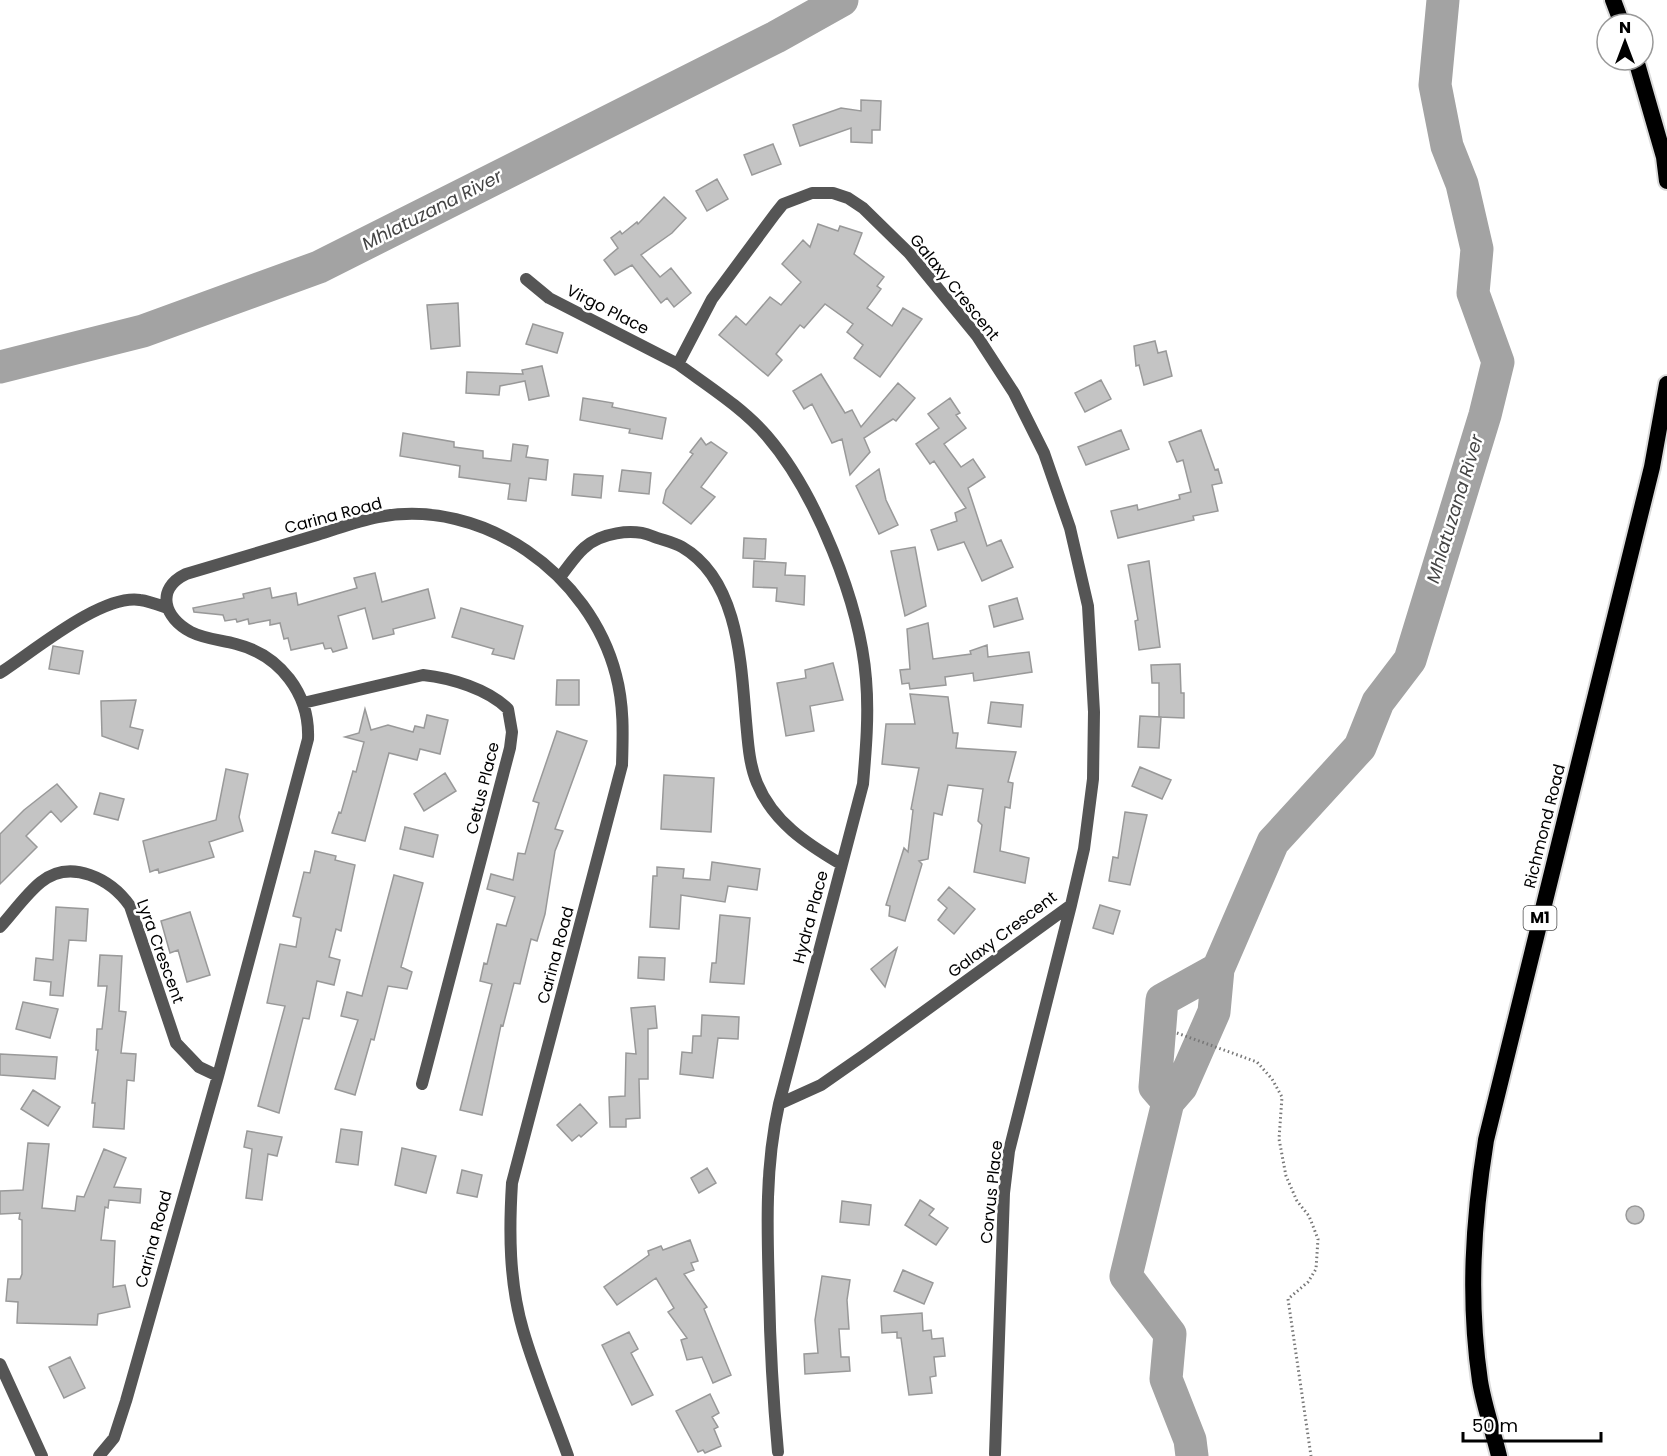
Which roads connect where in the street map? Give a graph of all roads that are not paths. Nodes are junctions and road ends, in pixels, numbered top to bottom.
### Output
1 (1639, 72) edge
2 (1667, 181) edge
3 (526, 279) dead end
4 (678, 364) junction
5 (1667, 384) edge
6 (561, 577) junction
7 (167, 608) junction
8 (0, 673) edge
9 (303, 703) junction
10 (841, 864) junction
11 (1071, 905) junction
12 (0, 927) edge
13 (218, 1076) junction
14 (422, 1084) dead end
15 (779, 1104) junction
16 (0, 1364) edge
17 (778, 1452) dead end
18 (995, 1454) dead end
19 (42, 1456) edge
20 (99, 1456) edge
21 (568, 1456) edge
22 (1499, 1456) edge

1 - 2 highway
3 - 4 street, Virgo Place
4 - 10 street
4 - 11 street, Galaxy Crescent
5 - 22 highway, Richmond Road / M1
6 - 7 street, Carina Road
6 - 10 street, Hydra Place
6 - 21 street, Carina Road
7 - 8 street
7 - 9 street, Carina Road
9 - 13 street, Carina Road
9 - 14 street, Cetus Place
10 - 15 street, Hydra Place
11 - 15 street, Galaxy Crescent
11 - 18 street, Corvus Place
12 - 13 street, Lyra Crescent
13 - 20 street, Carina Road
15 - 17 street, Hydra Place
16 - 19 street

